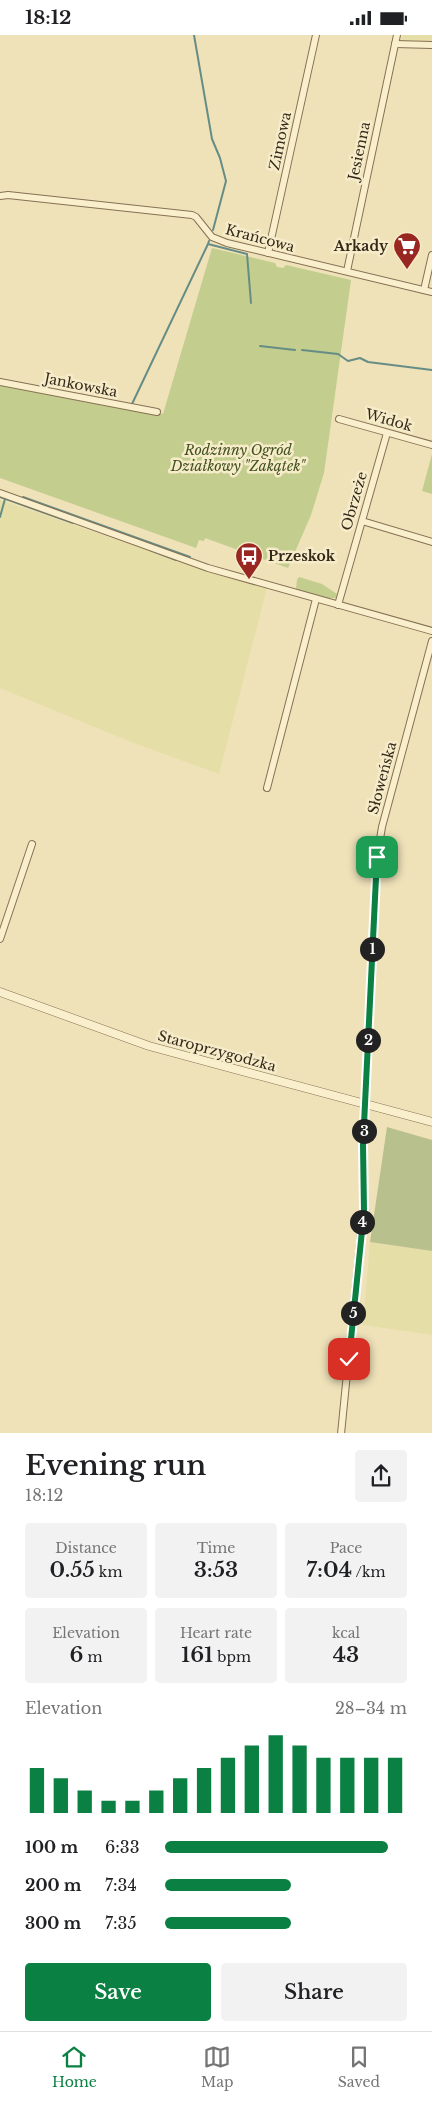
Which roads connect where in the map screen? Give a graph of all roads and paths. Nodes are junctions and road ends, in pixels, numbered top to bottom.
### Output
1 (316, 35) edge
2 (397, 35) edge
3 (395, 44) junction
4 (432, 45) edge
5 (0, 196) edge
6 (268, 253) junction
7 (432, 255) edge
8 (347, 271) junction
9 (424, 290) junction
10 (432, 292) edge
11 (0, 382) edge
12 (157, 412) dead end
13 (339, 419) dead end
14 (387, 433) junction
15 (432, 445) edge
16 (0, 493) edge
17 (362, 521) junction
18 (432, 543) edge
19 (316, 599) junction
20 (338, 605) junction
21 (432, 631) edge
22 (432, 641) edge
23 (266, 788) dead end
24 (32, 844) dead end
25 (0, 939) edge
26 (0, 992) edge
27 (365, 1104) junction
28 (432, 1122) edge
29 (342, 1433) edge

1 - 6 street, Zimowa
2 - 3 street, Jesienna
3 - 4 street
3 - 8 street, Jesienna
5 - 6 street, Krańcowa
6 - 8 street, Krańcowa
7 - 9 street
8 - 9 street, Krańcowa
9 - 10 street, Krańcowa
11 - 12 street, Jankowska
13 - 14 street, Widok
14 - 15 street, Widok
14 - 17 street, Obrzeże
16 - 19 street
17 - 18 street
17 - 20 street, Obrzeże
19 - 20 street
19 - 23 street
20 - 21 street
22 - 27 street, Słoweńska
24 - 25 street
26 - 27 street, Staroprzygodzka
27 - 28 street, Staroprzygodzka
27 - 29 street, Słoweńska

